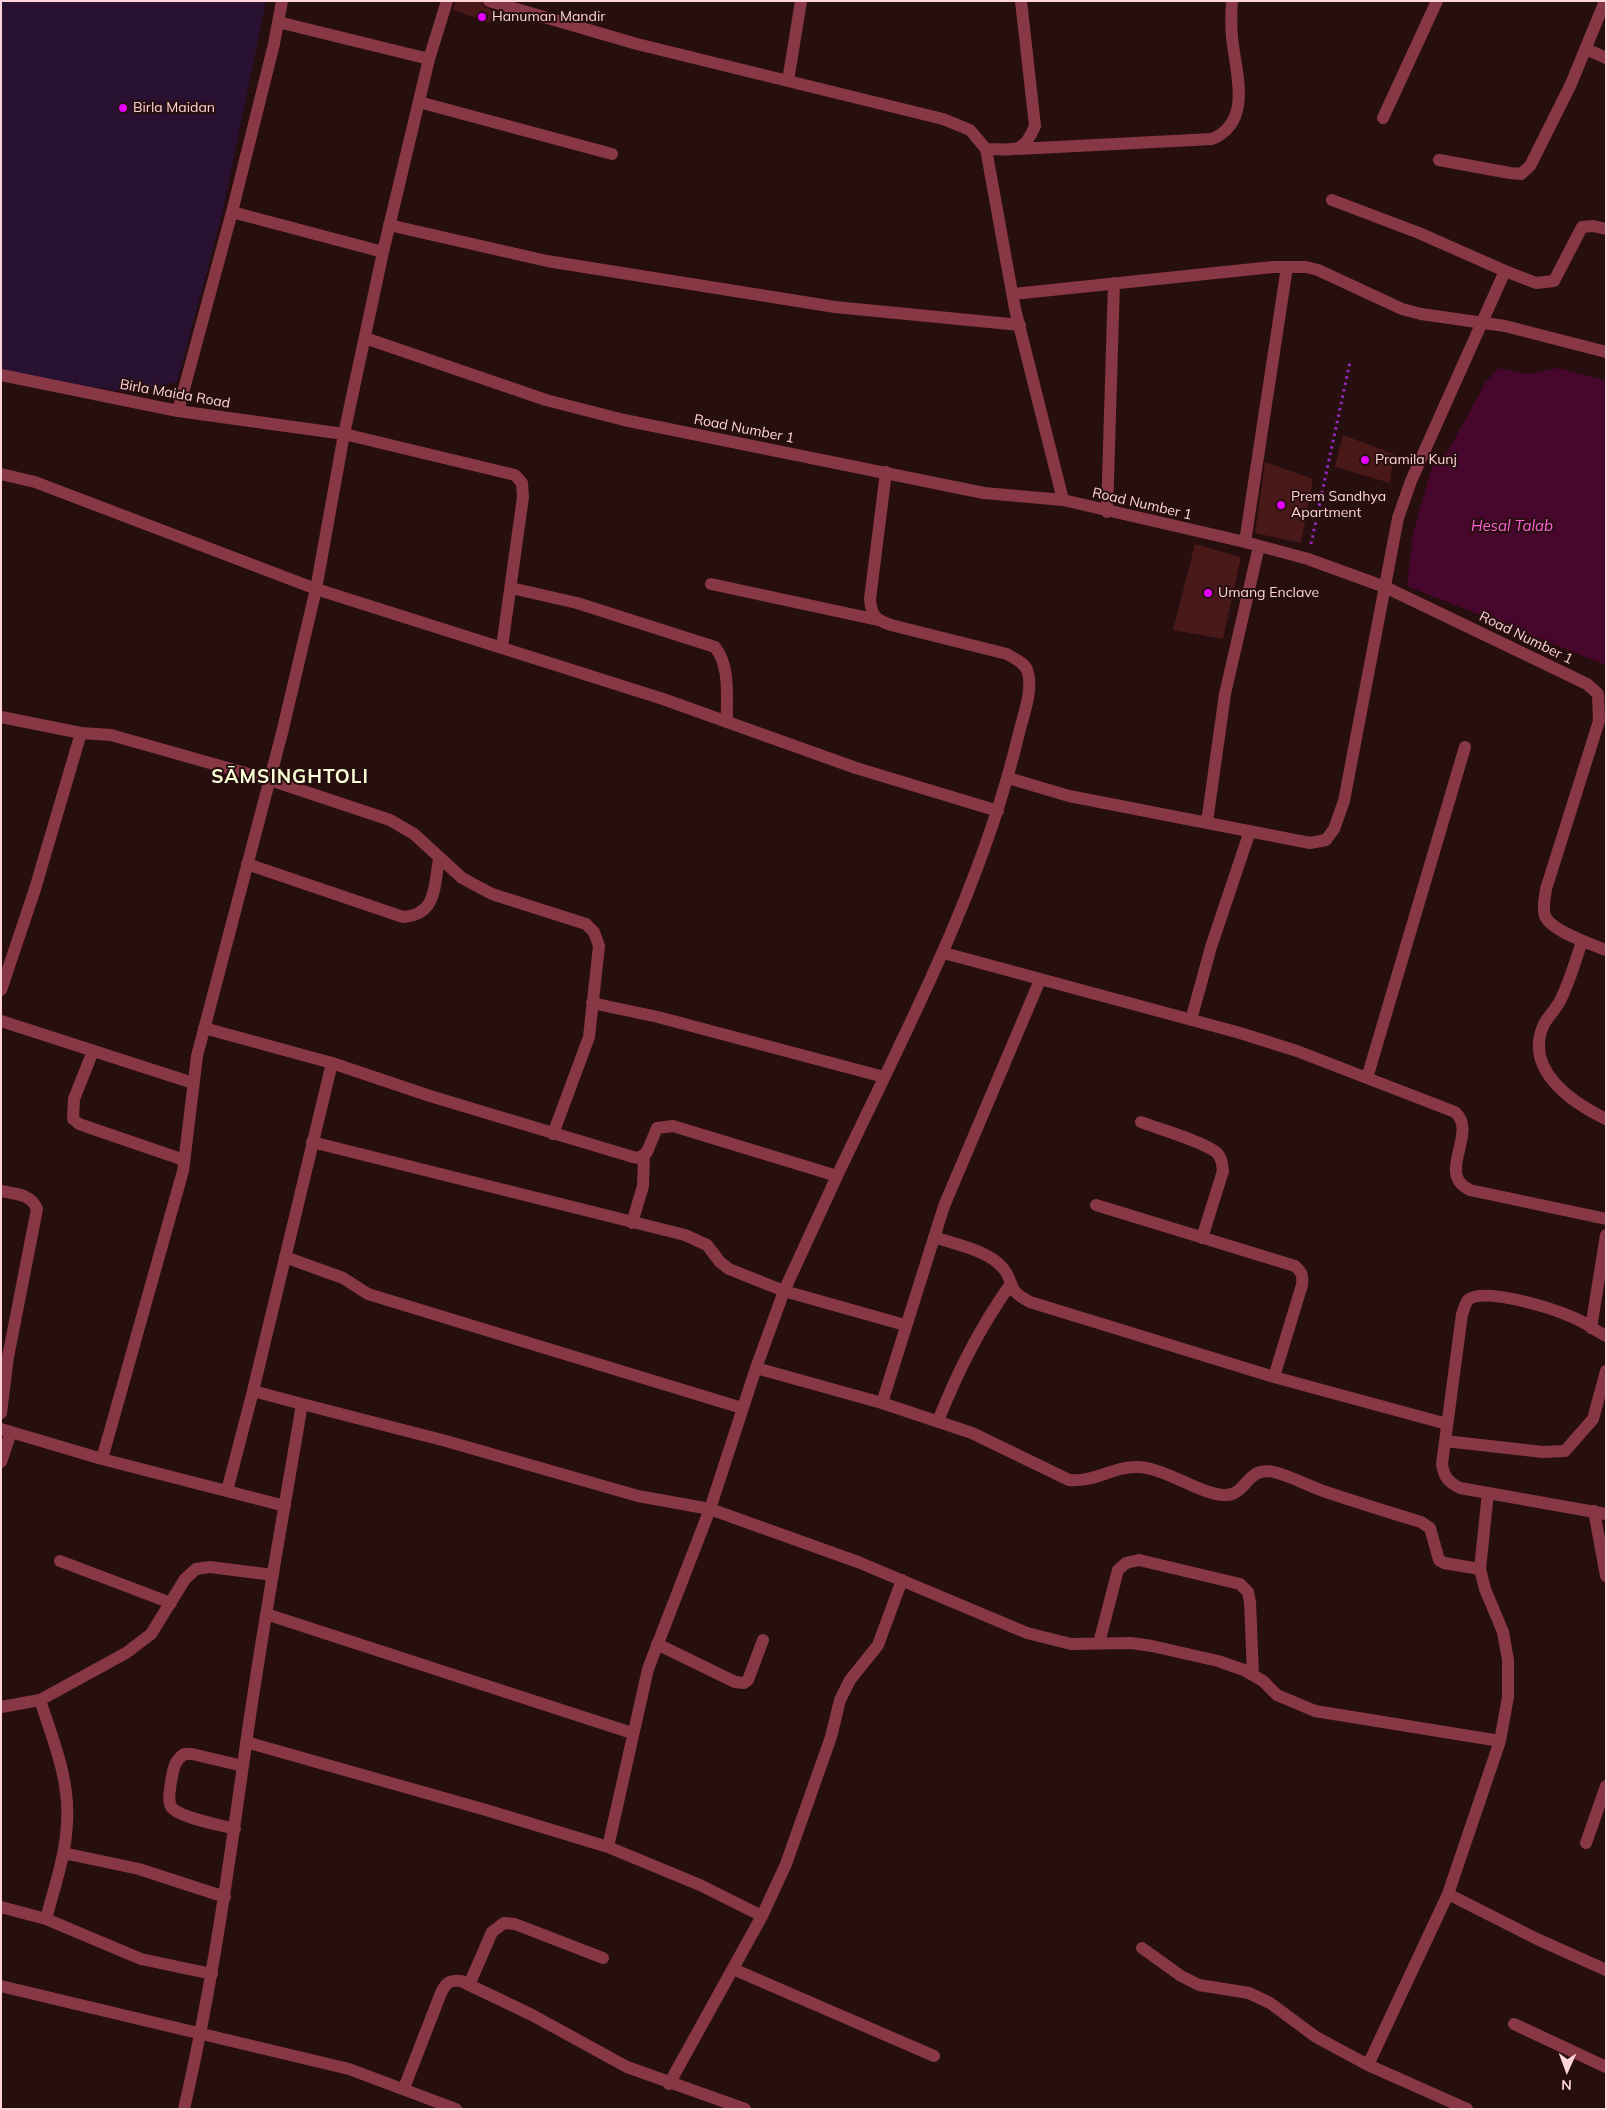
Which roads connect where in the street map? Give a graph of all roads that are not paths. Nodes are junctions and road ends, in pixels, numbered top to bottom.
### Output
1 (282, 1) edge
2 (447, 1) edge
3 (489, 1) edge
4 (800, 1) edge
5 (1021, 1) edge
6 (1232, 1) edge
7 (1437, 1) edge
8 (1605, 1) edge
9 (278, 22) junction
10 (1586, 49) junction
11 (1606, 58) edge
12 (429, 59) junction
13 (788, 81) junction
14 (419, 102) junction
15 (1383, 118) dead end
16 (986, 149) junction
17 (1018, 149) junction
18 (612, 154) dead end
19 (1439, 160) dead end
20 (1332, 200) dead end
21 (232, 212) junction
22 (389, 225) junction
23 (1606, 229) edge
24 (383, 252) junction
25 (1287, 267) junction
26 (1505, 271) junction
27 (1114, 284) junction
28 (1013, 294) junction
29 (1483, 323) junction
30 (1020, 325) junction
31 (365, 338) junction
32 (1606, 352) edge
33 (1, 375) edge
34 (178, 411) junction
35 (344, 434) junction
36 (886, 472) junction
37 (1, 474) edge
38 (1063, 500) junction
39 (1108, 512) junction
40 (1245, 542) junction
41 (1259, 546) junction
42 (710, 584) dead end
43 (1385, 587) junction
44 (511, 588) junction
45 (316, 589) junction
46 (878, 620) junction
47 (502, 647) junction
48 (1602, 690) edge
49 (1, 717) edge
50 (727, 722) junction
51 (81, 733) junction
52 (1465, 747) dead end
53 (1008, 778) junction
54 (270, 780) junction
55 (998, 810) junction
56 (1207, 822) junction
57 (1250, 831) junction
58 (439, 859) junction
59 (247, 864) junction
60 (1582, 941) junction
61 (1606, 950) edge
62 (944, 953) junction
63 (1040, 980) junction
64 (1, 990) edge
65 (592, 1004) junction
66 (1191, 1020) junction
67 (1, 1021) edge
68 (204, 1028) junction
69 (93, 1051) junction
70 (332, 1063) junction
71 (884, 1077) junction
72 (1367, 1078) junction
73 (193, 1082) junction
74 (1606, 1119) edge
75 (1141, 1122) dead end
76 (553, 1134) junction
77 (312, 1142) junction
78 (644, 1156) junction
79 (184, 1160) junction
80 (837, 1176) junction
81 (1, 1192) edge
82 (1096, 1205) dead end
83 (1606, 1220) edge
84 (632, 1223) junction
85 (1606, 1235) edge
86 (934, 1237) junction
87 (1202, 1238) junction
88 (285, 1256) junction
89 (1010, 1285) junction
90 (784, 1291) junction
91 (905, 1325) junction
92 (1591, 1328) junction
93 (1606, 1336) edge
94 (756, 1368) junction
95 (1606, 1372) edge
96 (1274, 1377) junction
97 (253, 1391) junction
98 (882, 1403) junction
99 (302, 1404) junction
100 (742, 1408) junction
101 (1, 1413) edge
102 (938, 1421) junction
103 (1447, 1424) junction
104 (6, 1431) edge
105 (1445, 1441) junction
106 (102, 1459) junction
107 (1, 1462) edge
108 (227, 1491) junction
109 (1488, 1493) junction
110 (284, 1506) junction
111 (710, 1509) junction
112 (1600, 1513) edge
113 (60, 1561) dead end
114 (1480, 1570) junction
115 (273, 1575) junction
116 (1606, 1576) edge
117 (902, 1580) junction
118 (171, 1603) junction
119 (266, 1614) junction
120 (763, 1640) dead end
121 (1099, 1643) junction
122 (657, 1644) junction
123 (1253, 1675) junction
124 (40, 1700) junction
125 (1, 1707) edge
126 (632, 1733) junction
127 (1500, 1741) junction
128 (246, 1742) junction
129 (243, 1766) junction
130 (1606, 1786) edge
131 (235, 1829) junction
132 (1586, 1843) dead end
133 (608, 1847) junction
134 (63, 1853) junction
135 (1448, 1894) junction
136 (225, 1896) junction
137 (1, 1907) edge
138 (762, 1916) junction
139 (46, 1919) junction
140 (1142, 1948) dead end
141 (603, 1958) dead end
142 (734, 1969) junction
143 (1606, 1970) edge
144 (212, 1974) junction
145 (469, 1985) junction
146 (1, 1986) edge
147 (1514, 2024) dead end
148 (201, 2035) junction
149 (934, 2056) dead end
150 (1368, 2065) junction
151 (1606, 2067) edge
152 (669, 2084) junction
153 (404, 2088) junction
154 (184, 2109) edge
155 (456, 2109) edge
156 (745, 2109) edge
157 (1467, 2109) edge

1 - 9 street
2 - 12 street
3 - 13 street
4 - 13 street
5 - 17 street
6 - 17 street
7 - 15 street
8 - 10 street
9 - 12 street
9 - 21 street
10 - 11 street
10 - 19 street
12 - 14 street
13 - 16 street
14 - 18 street
14 - 22 street
16 - 17 street
16 - 28 street
20 - 26 street
21 - 24 street
21 - 34 street
22 - 24 street
22 - 30 street
23 - 26 street
24 - 31 street
25 - 27 street
25 - 29 street
25 - 40 street
26 - 29 street
27 - 28 street
27 - 39 street
28 - 30 street
29 - 32 street
29 - 43 street
30 - 38 street
31 - 35 street
31 - 36 street, Road Number 1
33 - 34 street, Birla Maida Road
34 - 35 street, Birla Maida Road
35 - 44 street, Birla Maida Road
35 - 45 street
36 - 38 street, Road Number 1
36 - 46 street
37 - 45 street
38 - 39 street, Road Number 1
39 - 40 street, Road Number 1
40 - 41 street, Road Number 1
41 - 43 street, Road Number 1
41 - 56 street
42 - 46 street
43 - 48 street, Road Number 1
43 - 57 street
44 - 47 street
44 - 50 street
45 - 47 street
45 - 54 street
46 - 53 street
47 - 50 street
48 - 60 street, Road Number 1
49 - 51 street
50 - 55 street
51 - 54 street
51 - 64 street
52 - 72 street
53 - 55 street
53 - 56 street
54 - 58 street
54 - 59 street
55 - 62 street
56 - 57 street
57 - 66 street
58 - 59 street
58 - 65 street
59 - 68 street
60 - 61 street, Road Number 1
60 - 74 street
62 - 63 street
62 - 71 street
63 - 66 street
63 - 86 street
65 - 71 street
65 - 76 street
66 - 72 street
67 - 69 street
68 - 70 street
68 - 73 street
69 - 73 street
69 - 79 street
70 - 76 street
70 - 77 street
71 - 80 street
72 - 83 street
73 - 79 street
75 - 87 street
76 - 78 street
77 - 84 street
77 - 88 street
78 - 80 street
78 - 84 street
79 - 106 street
80 - 90 street
81 - 101 street
82 - 87 street
84 - 90 street
85 - 92 street
86 - 89 street
86 - 91 street
87 - 96 street
88 - 97 street
88 - 100 street
89 - 96 street
89 - 102 street
90 - 91 street
90 - 94 street
91 - 98 street
92 - 93 street
92 - 103 street
94 - 98 street
94 - 100 street
95 - 105 street
96 - 103 street
97 - 99 street
97 - 108 street
98 - 102 street
99 - 110 street
99 - 111 street
100 - 111 street
102 - 114 street
103 - 105 street
104 - 106 street
104 - 107 street
105 - 109 street
106 - 108 street
108 - 110 street
109 - 112 street
109 - 114 street
110 - 115 street
111 - 117 street
111 - 122 street
112 - 116 street
113 - 118 street
114 - 127 street
115 - 118 street
115 - 119 street
117 - 121 street
117 - 138 street
118 - 124 street
119 - 126 street
119 - 128 street
120 - 122 street
121 - 123 street
121 - 123 street
122 - 126 street
123 - 127 street
124 - 125 street
124 - 134 street
126 - 133 street
127 - 135 street
128 - 129 street
128 - 133 street
129 - 131 street
129 - 131 street
130 - 132 street
131 - 136 street
133 - 138 street
134 - 136 street
134 - 139 street
135 - 143 street
135 - 150 street
136 - 144 street
137 - 139 street
138 - 142 street
139 - 144 street
140 - 150 street
141 - 145 street
142 - 149 street
142 - 152 street
144 - 148 street
145 - 152 street
145 - 153 street
146 - 148 street
147 - 151 street
148 - 153 street
148 - 154 street
150 - 157 street
152 - 156 street
153 - 155 street

